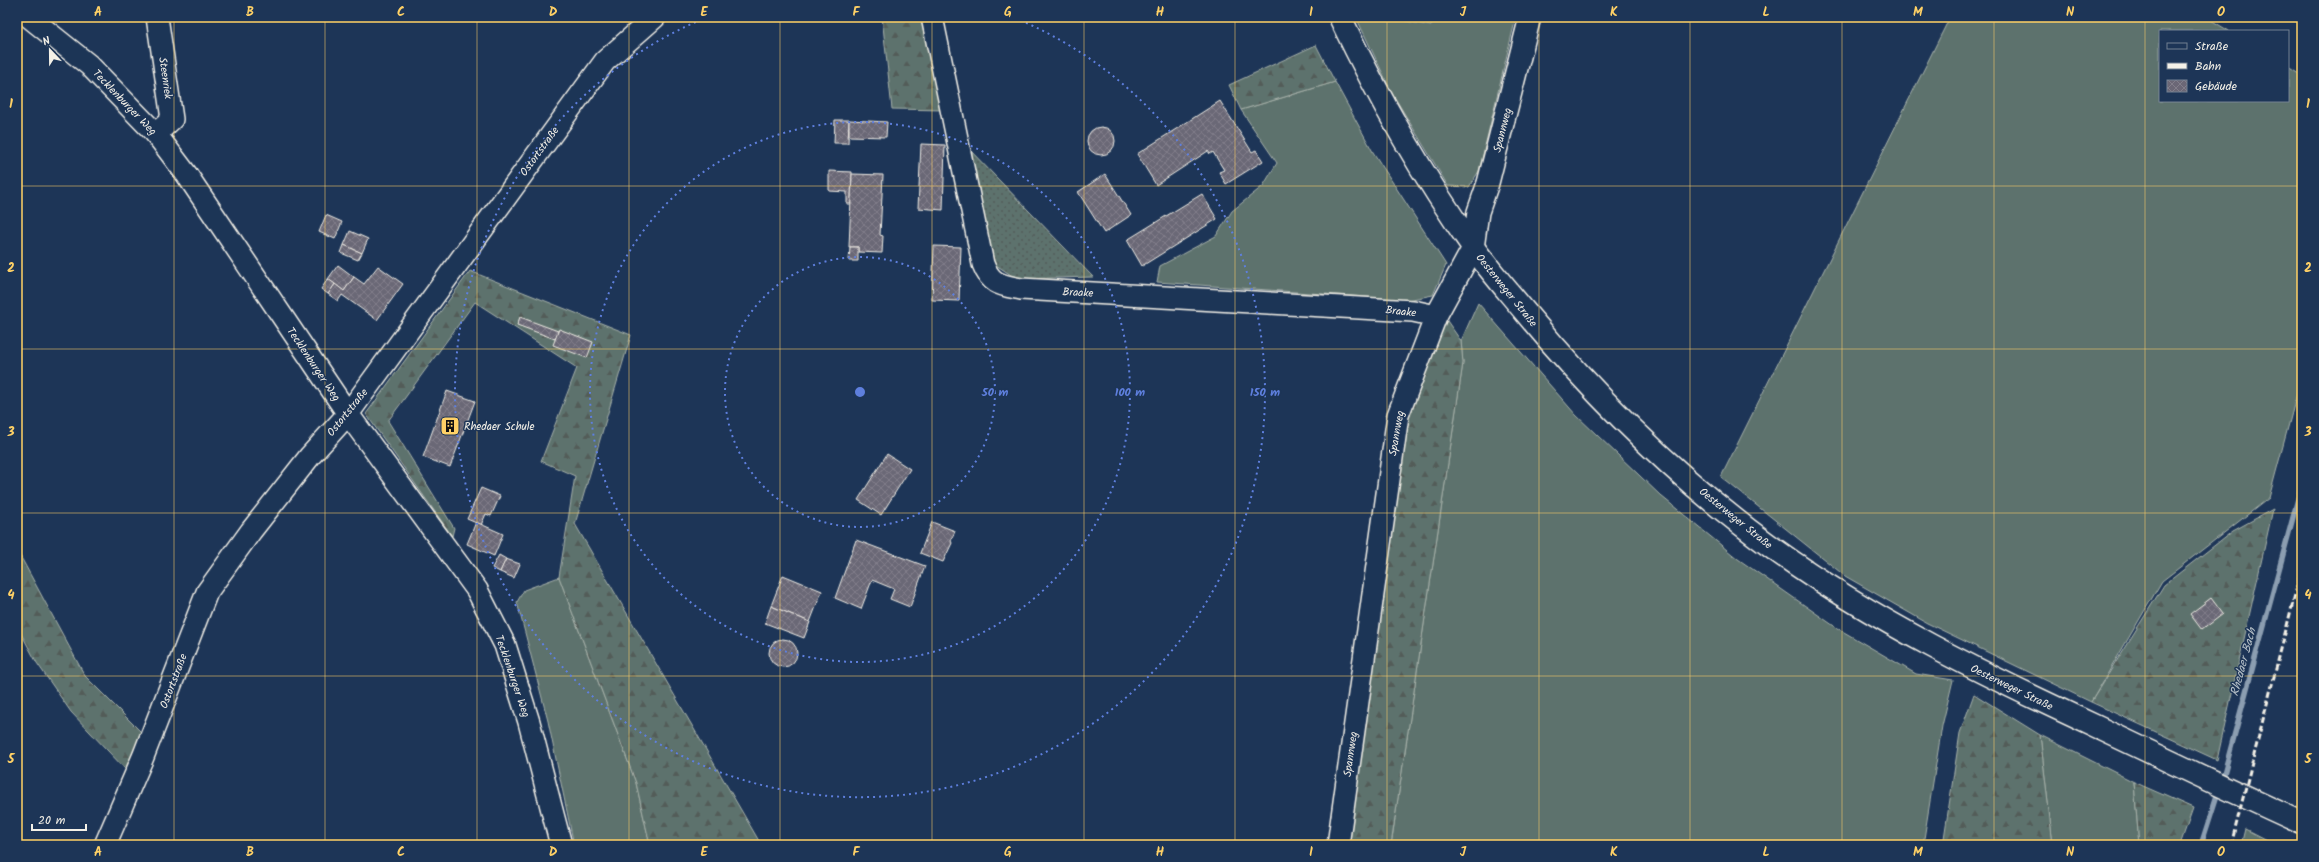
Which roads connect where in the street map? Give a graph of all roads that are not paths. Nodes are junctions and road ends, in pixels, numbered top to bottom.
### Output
1 (29, 17) edge
2 (157, 17) edge
3 (655, 17) edge
4 (932, 17) edge
5 (1340, 17) edge
6 (1530, 17) edge
7 (156, 134) junction
8 (1473, 248) junction
9 (1436, 316) junction
10 (348, 414) junction
11 (2302, 823) edge
12 (105, 845) edge
13 (561, 845) edge
14 (1338, 845) edge

1 - 7 street, Tecklenburger Weg
2 - 7 street, Steenriek
3 - 10 street, Ostortstraße
4 - 9 street, Braake
5 - 8 street, Oesterweger Straße
6 - 8 street, Spannweg
7 - 10 street, Tecklenburger Weg
8 - 9 street, Spannweg
8 - 11 street, Oesterweger Straße
9 - 14 street, Spannweg
10 - 12 street, Ostortstraße
10 - 13 street, Tecklenburger Weg

